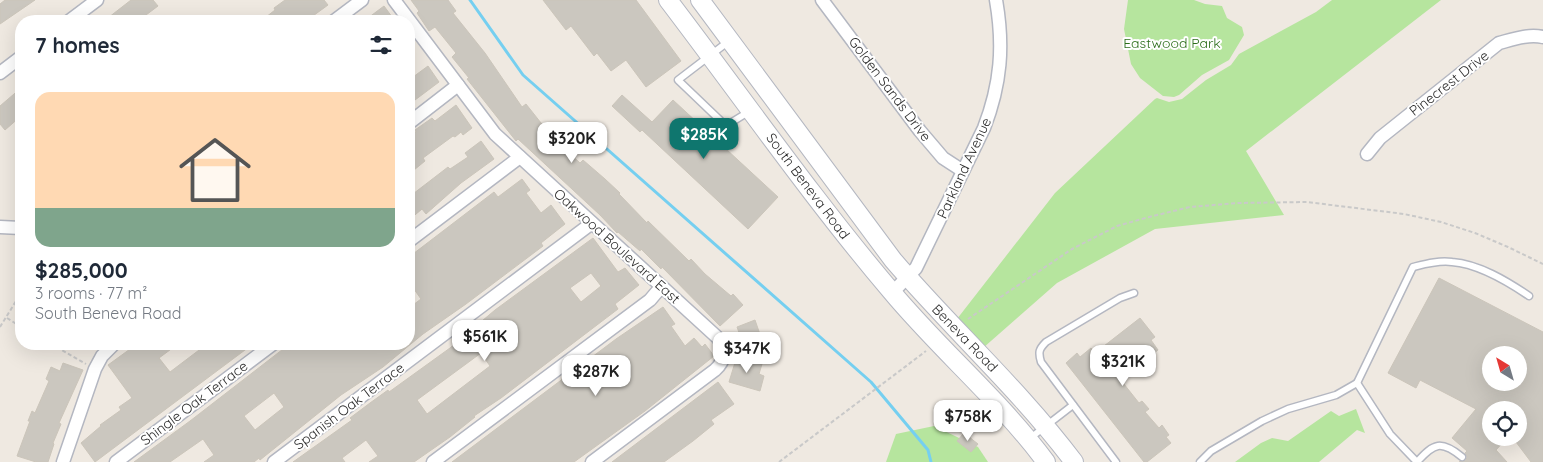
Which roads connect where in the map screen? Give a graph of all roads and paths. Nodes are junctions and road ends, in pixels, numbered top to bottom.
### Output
1 (97, 0) edge
2 (362, 0) edge
3 (394, 0) edge
4 (668, 0) edge
5 (700, 0) edge
6 (822, 0) edge
7 (996, 0) edge
8 (78, 15) edge
9 (342, 15) edge
10 (405, 15) edge
11 (415, 28) edge
12 (1543, 37) edge
13 (730, 40) junction
14 (710, 55) junction
15 (15, 62) edge
16 (0, 73) edge
17 (458, 85) junction
18 (751, 110) junction
19 (415, 118) edge
20 (1367, 154) dead end
21 (520, 157) junction
22 (964, 172) junction
23 (592, 224) junction
24 (0, 226) edge
25 (15, 227) edge
26 (415, 236) edge
27 (894, 260) joint
28 (1543, 264) edge
29 (877, 274) joint
30 (907, 277) junction
31 (661, 287) junction
32 (892, 293) junction
33 (1134, 293) dead end
34 (1530, 296) dead end
35 (15, 304) edge
36 (7, 318) junction
37 (15, 323) edge
38 (0, 327) edge
39 (956, 328) junction
40 (937, 343) junction
41 (62, 350) edge
42 (108, 350) edge
43 (264, 350) edge
44 (95, 369) junction
45 (1358, 383) junction
46 (1073, 405) junction
47 (1046, 426) junction
48 (1028, 440) junction
49 (1462, 457) dead end
50 (63, 462) edge
51 (116, 462) edge
52 (274, 462) edge
53 (433, 462) edge
54 (592, 462) edge
55 (779, 462) edge
56 (1046, 462) edge
57 (1074, 462) edge
58 (1116, 462) edge
59 (1200, 462) edge
60 (1417, 462) edge

1 - 8 street
2 - 9 street
3 - 10 street, Oakwood Boulevard East
4 - 14 main road, South Beneva Road
5 - 13 main road, South Beneva Road
6 - 22 street, Golden Sands Drive
7 - 22 street, Parkland Avenue
11 - 17 street, Oakwood Boulevard East
12 - 20 street, Pinecrest Drive
13 - 14 lane
13 - 27 main road, South Beneva Road
14 - 18 main road, South Beneva Road
14 - 18 lane
15 - 16 street
17 - 19 street
17 - 21 street, Oakwood Boulevard East
18 - 29 main road, South Beneva Road
21 - 23 street, Oakwood Boulevard East
21 - 26 street
22 - 30 street, Parkland Avenue
23 - 31 street, Oakwood Boulevard East
23 - 52 street, Spanish Oak Terrace
24 - 25 street
27 - 30 main road, Beneva Road
28 - 39 path
29 - 32 main road, Beneva Road
30 - 32 street, Parkland Avenue
30 - 39 main road, Beneva Road
31 - 53 street
31 - 54 street, Oakwood Boulevard East
32 - 40 main road, Beneva Road
33 - 46 lane
34 - 45 lane
35 - 36 path
36 - 37 path
36 - 38 path
39 - 47 main road, Beneva Road
40 - 48 main road, Beneva Road
40 - 55 path
41 - 44 path
42 - 44 street
43 - 51 street, Shingle Oak Terrace
44 - 50 street
45 - 59 lane
45 - 60 lane
46 - 47 lane
46 - 58 lane
47 - 48 lane
47 - 57 main road, Beneva Road
48 - 56 main road, Beneva Road
49 - 60 lane

